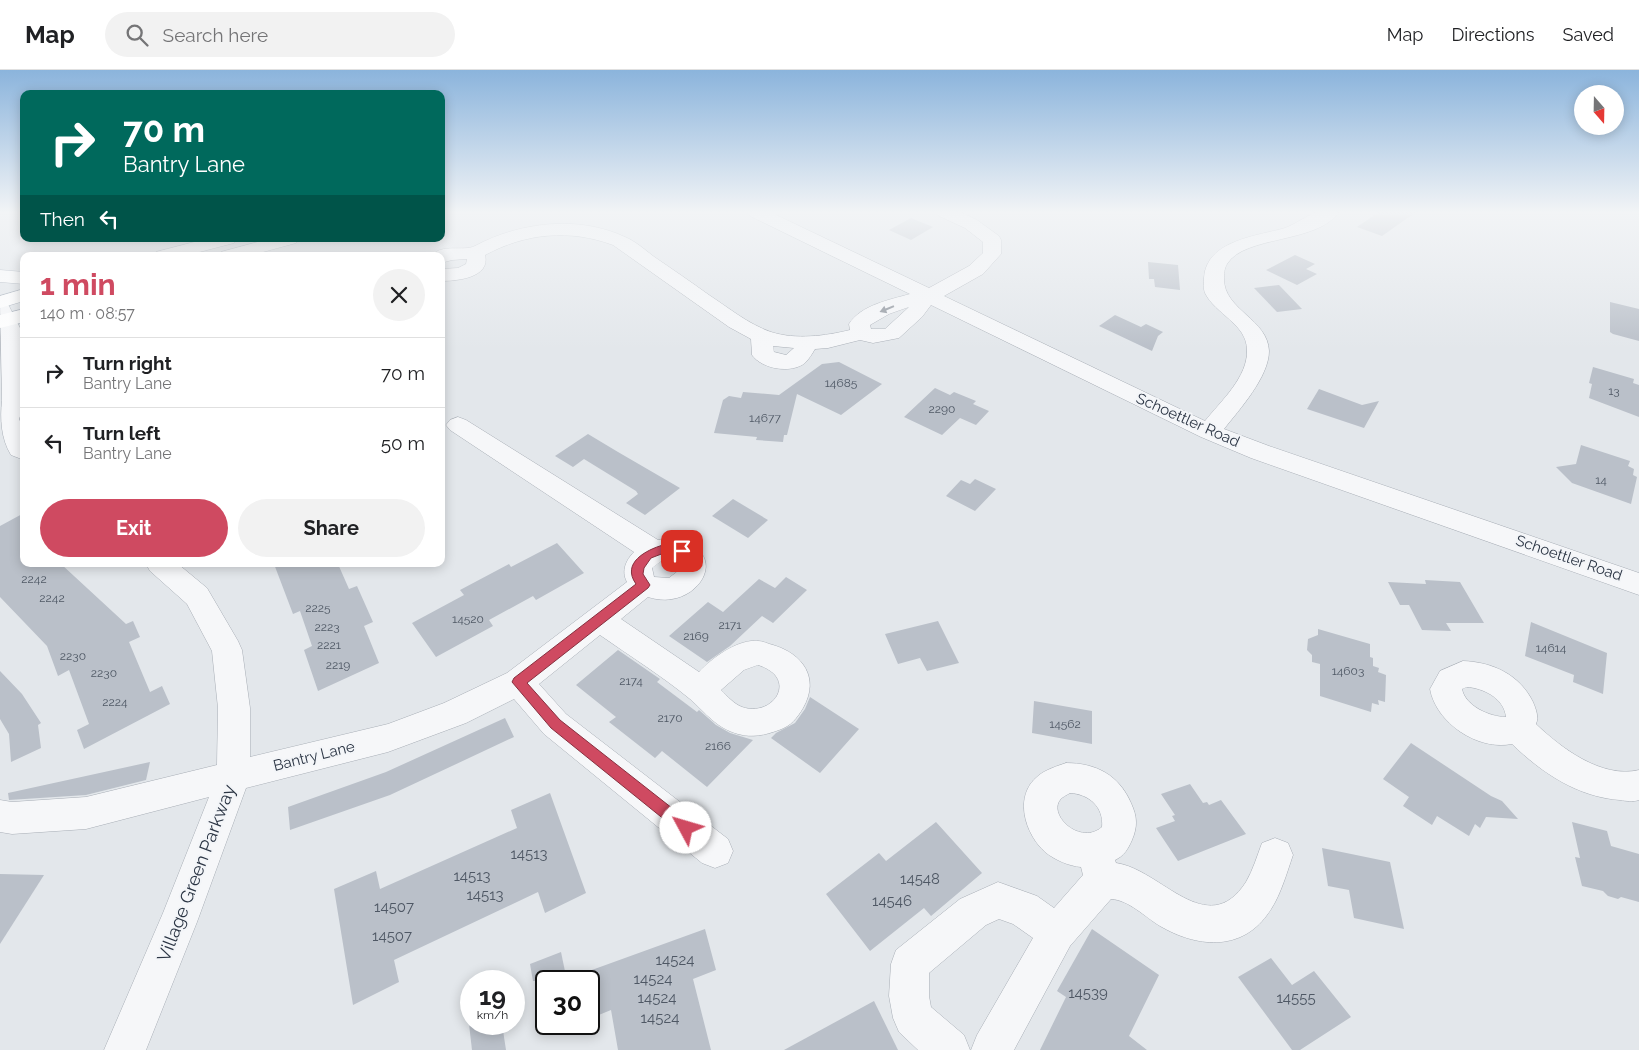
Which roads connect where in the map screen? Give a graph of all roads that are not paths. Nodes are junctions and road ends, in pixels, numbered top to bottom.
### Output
1 (475, 258) edge
2 (644, 258) edge
3 (850, 258) edge
4 (988, 258) edge
5 (1222, 258) edge
6 (445, 275) edge
7 (0, 276) edge
8 (20, 278) edge
9 (928, 296) junction
10 (20, 299) edge
11 (6, 313) edge
12 (18, 363) edge
13 (10, 415) edge
14 (458, 425) dead end
15 (1209, 432) junction
16 (14, 452) edge
17 (654, 551) junction
18 (163, 567) edge
19 (1639, 584) edge
20 (644, 585) junction
21 (599, 619) junction
22 (518, 682) junction
23 (700, 690) dead end
24 (1517, 727) dead end
25 (233, 776) junction
26 (1639, 785) edge
27 (0, 816) edge
28 (715, 851) dead end
29 (1275, 855) dead end
30 (1057, 933) junction
31 (125, 1050) edge
32 (949, 1050) edge
33 (992, 1050) edge

1 - 6 street
2 - 9 street
3 - 9 street, Schoettler Road
4 - 9 street
5 - 15 street
7 - 8 main road
9 - 15 street, Schoettler Road
10 - 11 main road
11 - 12 street
12 - 13 street
13 - 16 street
14 - 17 street
15 - 19 street, Schoettler Road
17 - 20 street
17 - 20 street
18 - 25 street, Village Green Parkway
20 - 21 street, Bantry Lane
21 - 22 street, Bantry Lane
21 - 23 street
22 - 25 street, Bantry Lane
22 - 28 street
24 - 26 street
25 - 27 street, Bantry Lane
25 - 31 street, Village Green Parkway
29 - 30 street
30 - 32 street
30 - 33 street

